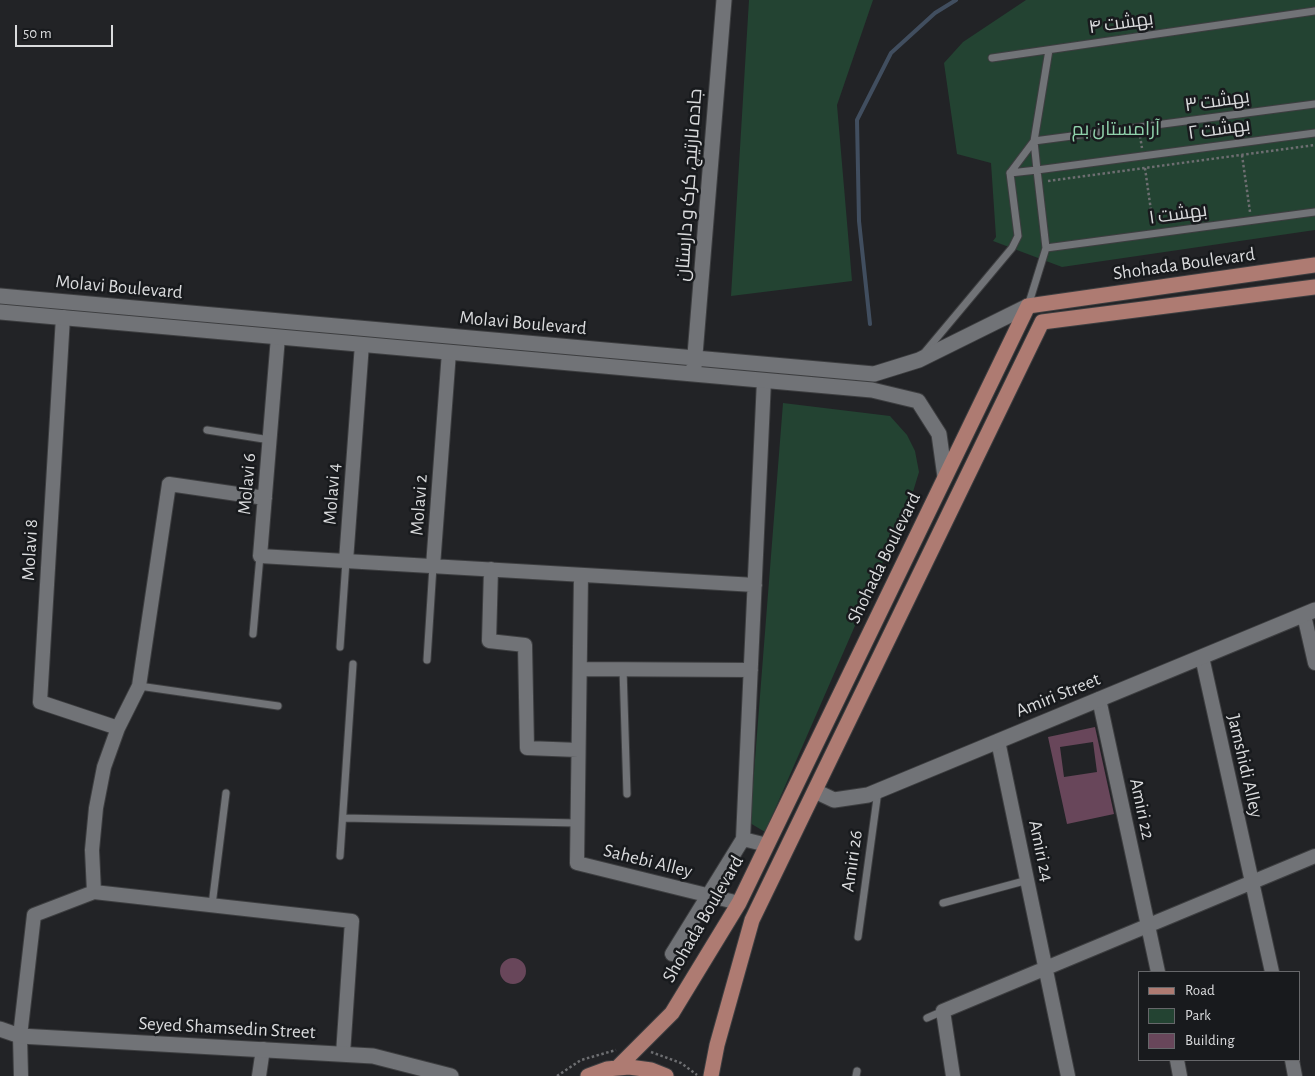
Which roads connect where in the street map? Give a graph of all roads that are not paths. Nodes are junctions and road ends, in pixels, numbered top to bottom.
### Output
1 (724, 0) edge
2 (1315, 11) edge
3 (1049, 50) junction
4 (992, 58) dead end
5 (1315, 104) edge
6 (1315, 133) edge
7 (1034, 141) junction
8 (1037, 170) junction
9 (1010, 173) junction
10 (1315, 212) edge
11 (1046, 248) junction
12 (1315, 265) edge
13 (1315, 287) edge
14 (0, 296) edge
15 (1028, 306) junction
16 (0, 312) edge
17 (172, 312) junction
18 (63, 317) junction
19 (170, 327) junction
20 (278, 337) junction
21 (362, 344) junction
22 (449, 352) junction
23 (696, 358) junction
24 (919, 360) junction
25 (694, 374) junction
26 (874, 374) junction
27 (764, 380) junction
28 (872, 390) junction
29 (207, 430) dead end
30 (270, 440) junction
31 (945, 477) junction
32 (265, 498) junction
33 (260, 556) junction
34 (346, 561) junction
35 (434, 566) junction
36 (491, 569) junction
37 (581, 575) junction
38 (755, 585) junction
39 (1310, 612) edge
40 (874, 625) junction
41 (891, 633) junction
42 (253, 634) dead end
43 (340, 647) dead end
44 (1202, 657) junction
45 (427, 660) dead end
46 (1315, 663) edge
47 (353, 664) dead end
48 (580, 669) junction
49 (623, 669) junction
50 (751, 670) junction
51 (139, 686) junction
52 (1099, 699) junction
53 (278, 706) dead end
54 (118, 728) junction
55 (998, 741) junction
56 (578, 750) junction
57 (878, 790) junction
58 (815, 791) junction
59 (226, 793) dead end
60 (628, 794) dead end
61 (343, 818) junction
62 (577, 823) junction
63 (743, 840) junction
64 (767, 845) junction
65 (340, 856) dead end
66 (1315, 856) edge
67 (1028, 880) junction
68 (1252, 882) junction
69 (94, 892) junction
70 (708, 895) junction
71 (739, 903) junction
72 (943, 903) dead end
73 (212, 905) junction
74 (1148, 926) junction
75 (858, 937) dead end
76 (672, 954) dead end
77 (1046, 968) junction
78 (1158, 971) edge
79 (1272, 971) edge
80 (943, 1011) junction
81 (927, 1018) dead end
82 (0, 1029) edge
83 (20, 1036) junction
84 (264, 1049) junction
85 (343, 1054) junction
86 (1177, 1061) edge
87 (1292, 1061) edge
88 (617, 1068) junction
89 (21, 1076) edge
90 (259, 1076) edge
91 (451, 1076) edge
92 (588, 1076) edge
93 (666, 1076) edge
94 (711, 1076) edge
95 (954, 1076) edge
96 (1068, 1076) edge
97 (1180, 1076) edge
98 (1295, 1076) edge

1 - 23 street, جاده نارتیچ، کرک و دارستان
2 - 3 lane, بهشت ۴
3 - 4 lane, بهشت ۴
3 - 7 lane
5 - 7 lane, بهشت ۳
6 - 8 lane, بهشت ۲
7 - 8 lane
7 - 9 lane
8 - 9 lane, بهشت ۲
8 - 11 lane
9 - 24 lane
10 - 11 lane, بهشت ۱
11 - 15 lane
12 - 15 main road, Shohada Boulevard
13 - 41 main road, Shohada Boulevard
14 - 17 street, Molavi Boulevard
15 - 24 street, Molavi Boulevard
15 - 31 main road, Shohada Boulevard
16 - 18 street, Molavi Boulevard
17 - 19 street
17 - 23 street, Molavi Boulevard
18 - 19 street, Molavi Boulevard
18 - 54 street, Molavi 8
19 - 20 street, Molavi Boulevard
20 - 21 street, Molavi Boulevard
20 - 30 street, Molavi 6
21 - 22 street, Molavi Boulevard
21 - 34 street, Molavi 4
22 - 25 street, Molavi Boulevard
22 - 35 street, Molavi 2
23 - 25 street, جاده نارتیچ، کرک و دارستان
23 - 26 street, Molavi Boulevard
24 - 26 street, Molavi Boulevard
25 - 27 street, Molavi Boulevard
26 - 28 street
27 - 28 street, Molavi Boulevard
27 - 38 street
28 - 31 street, Molavi Boulevard
29 - 30 lane
30 - 32 street, Molavi 6
31 - 40 main road, Shohada Boulevard
32 - 33 street, Molavi 6
32 - 51 street
33 - 34 street
33 - 42 lane, Molavi 6
34 - 35 street
34 - 43 lane, Molavi 4
35 - 36 street
35 - 45 lane, Molavi 2
36 - 37 street
36 - 56 street
37 - 38 street
37 - 48 street
38 - 50 street
39 - 44 street, Amiri Street
39 - 46 street
40 - 41 main road
40 - 64 main road, Shohada Boulevard
41 - 58 main road, Shohada Boulevard
44 - 52 street, Amiri Street
44 - 68 street, Jamshidi Alley
47 - 61 lane
48 - 49 street
48 - 56 street
49 - 50 street
49 - 60 lane
50 - 63 street
51 - 53 lane
51 - 54 street
52 - 55 street, Amiri Street
52 - 74 street, Amiri 22
54 - 69 street
55 - 57 street, Amiri Street
55 - 67 street, Amiri 24
56 - 62 street
57 - 58 street, Amiri Street
57 - 75 lane, Amiri 26
58 - 94 main road, Shohada Boulevard
59 - 73 lane
61 - 62 lane
61 - 65 lane
62 - 70 street, Sahebi Alley
63 - 64 street
63 - 70 street
64 - 71 main road, Shohada Boulevard
66 - 68 street
67 - 72 lane
67 - 77 street, Amiri 24
68 - 74 street
68 - 79 street, Jamshidi Alley
69 - 73 street
69 - 83 street
70 - 71 street, Sahebi Alley
70 - 76 street
71 - 88 main road, Shohada Boulevard
73 - 85 street
74 - 77 street
74 - 78 street, Amiri 22
77 - 80 street
77 - 96 street, Amiri 24
80 - 81 lane
80 - 95 street
82 - 83 street, Seyed Shamsedin Street
83 - 84 street, Seyed Shamsedin Street
83 - 89 street
84 - 85 street, Seyed Shamsedin Street
84 - 90 street
85 - 91 street, Seyed Shamsedin Street
86 - 97 street
87 - 98 street
88 - 92 main road
88 - 93 main road

